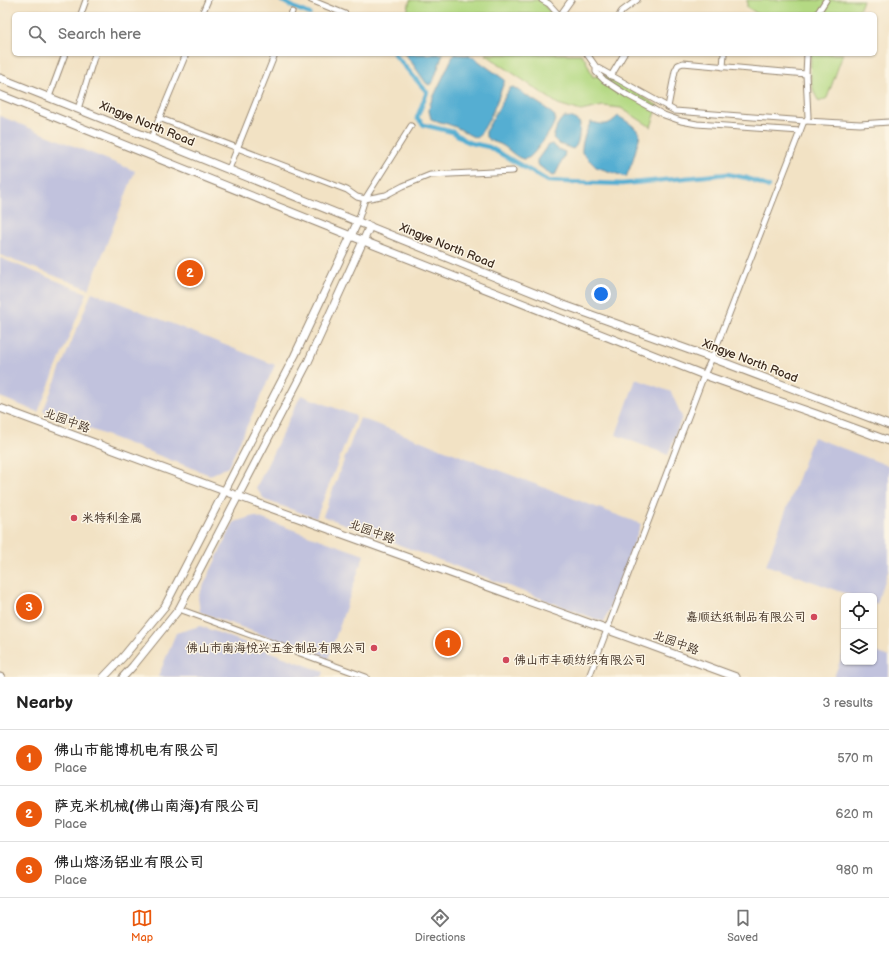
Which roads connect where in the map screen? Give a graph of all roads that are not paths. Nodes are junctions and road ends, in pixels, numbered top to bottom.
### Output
1 (86, 0) edge
2 (208, 0) edge
3 (311, 0) edge
4 (542, 0) edge
5 (571, 0) edge
6 (637, 0) edge
7 (826, 0) edge
8 (550, 2) edge
9 (82, 12) edge
10 (203, 12) edge
11 (340, 12) edge
12 (558, 12) edge
13 (562, 12) edge
14 (622, 12) edge
15 (818, 12) edge
16 (64, 56) edge
17 (94, 56) edge
18 (185, 56) edge
19 (274, 56) edge
20 (588, 56) edge
21 (623, 56) edge
22 (724, 56) edge
23 (807, 56) edge
24 (596, 67) junction
25 (723, 67) junction
26 (806, 74) junction
27 (611, 76) junction
28 (0, 78) edge
29 (0, 95) edge
30 (49, 97) junction
31 (668, 107) junction
32 (78, 109) junction
33 (160, 118) junction
34 (805, 121) junction
35 (889, 122) edge
36 (411, 126) dead end
37 (800, 131) junction
38 (152, 138) junction
39 (238, 148) junction
40 (229, 169) junction
41 (513, 171) dead end
42 (365, 199) junction
43 (358, 221) junction
44 (370, 226) junction
45 (351, 236) junction
46 (364, 241) junction
47 (712, 358) junction
48 (704, 375) junction
49 (0, 408) edge
50 (0, 413) edge
51 (889, 425) edge
52 (889, 441) edge
53 (224, 493) junction
54 (237, 498) junction
55 (179, 609) junction
56 (606, 631) junction
57 (104, 677) edge
58 (123, 677) edge
59 (366, 677) edge
60 (589, 677) edge
61 (723, 677) edge
62 (736, 677) edge

1 - 9 street
2 - 10 street
3 - 11 street
4 - 8 street
5 - 13 street
6 - 14 street
7 - 15 street
8 - 12 street
16 - 30 street
17 - 32 street
18 - 33 street
19 - 39 street
20 - 24 street
21 - 27 street
22 - 25 street
23 - 26 street
24 - 27 street
24 - 37 street
25 - 26 street
25 - 31 street
26 - 34 street
27 - 31 street
28 - 30 street, Xingye North Road
29 - 45 street
30 - 32 street, Xingye North Road
31 - 34 street
32 - 38 street, Xingye North Road
33 - 38 street
33 - 39 street
34 - 35 street
34 - 37 street
36 - 42 street
37 - 47 street
38 - 40 street, Xingye North Road
39 - 40 street
39 - 42 street
40 - 43 street, Xingye North Road
41 - 42 street
42 - 43 street
43 - 44 street, Xingye North Road
43 - 45 street
44 - 46 street
44 - 47 street, Xingye North Road
45 - 46 street
45 - 53 street
46 - 48 street
46 - 54 street
47 - 48 street
47 - 51 street, Xingye North Road
48 - 52 street
48 - 56 street
49 - 53 street, 北园中路
50 - 53 street, 北园中路
53 - 54 street, 北园中路
53 - 57 street
54 - 55 street
54 - 56 street, 北园中路
55 - 58 street
55 - 59 street
56 - 60 street
56 - 61 street, 北园中路
56 - 62 street, 北园中路

